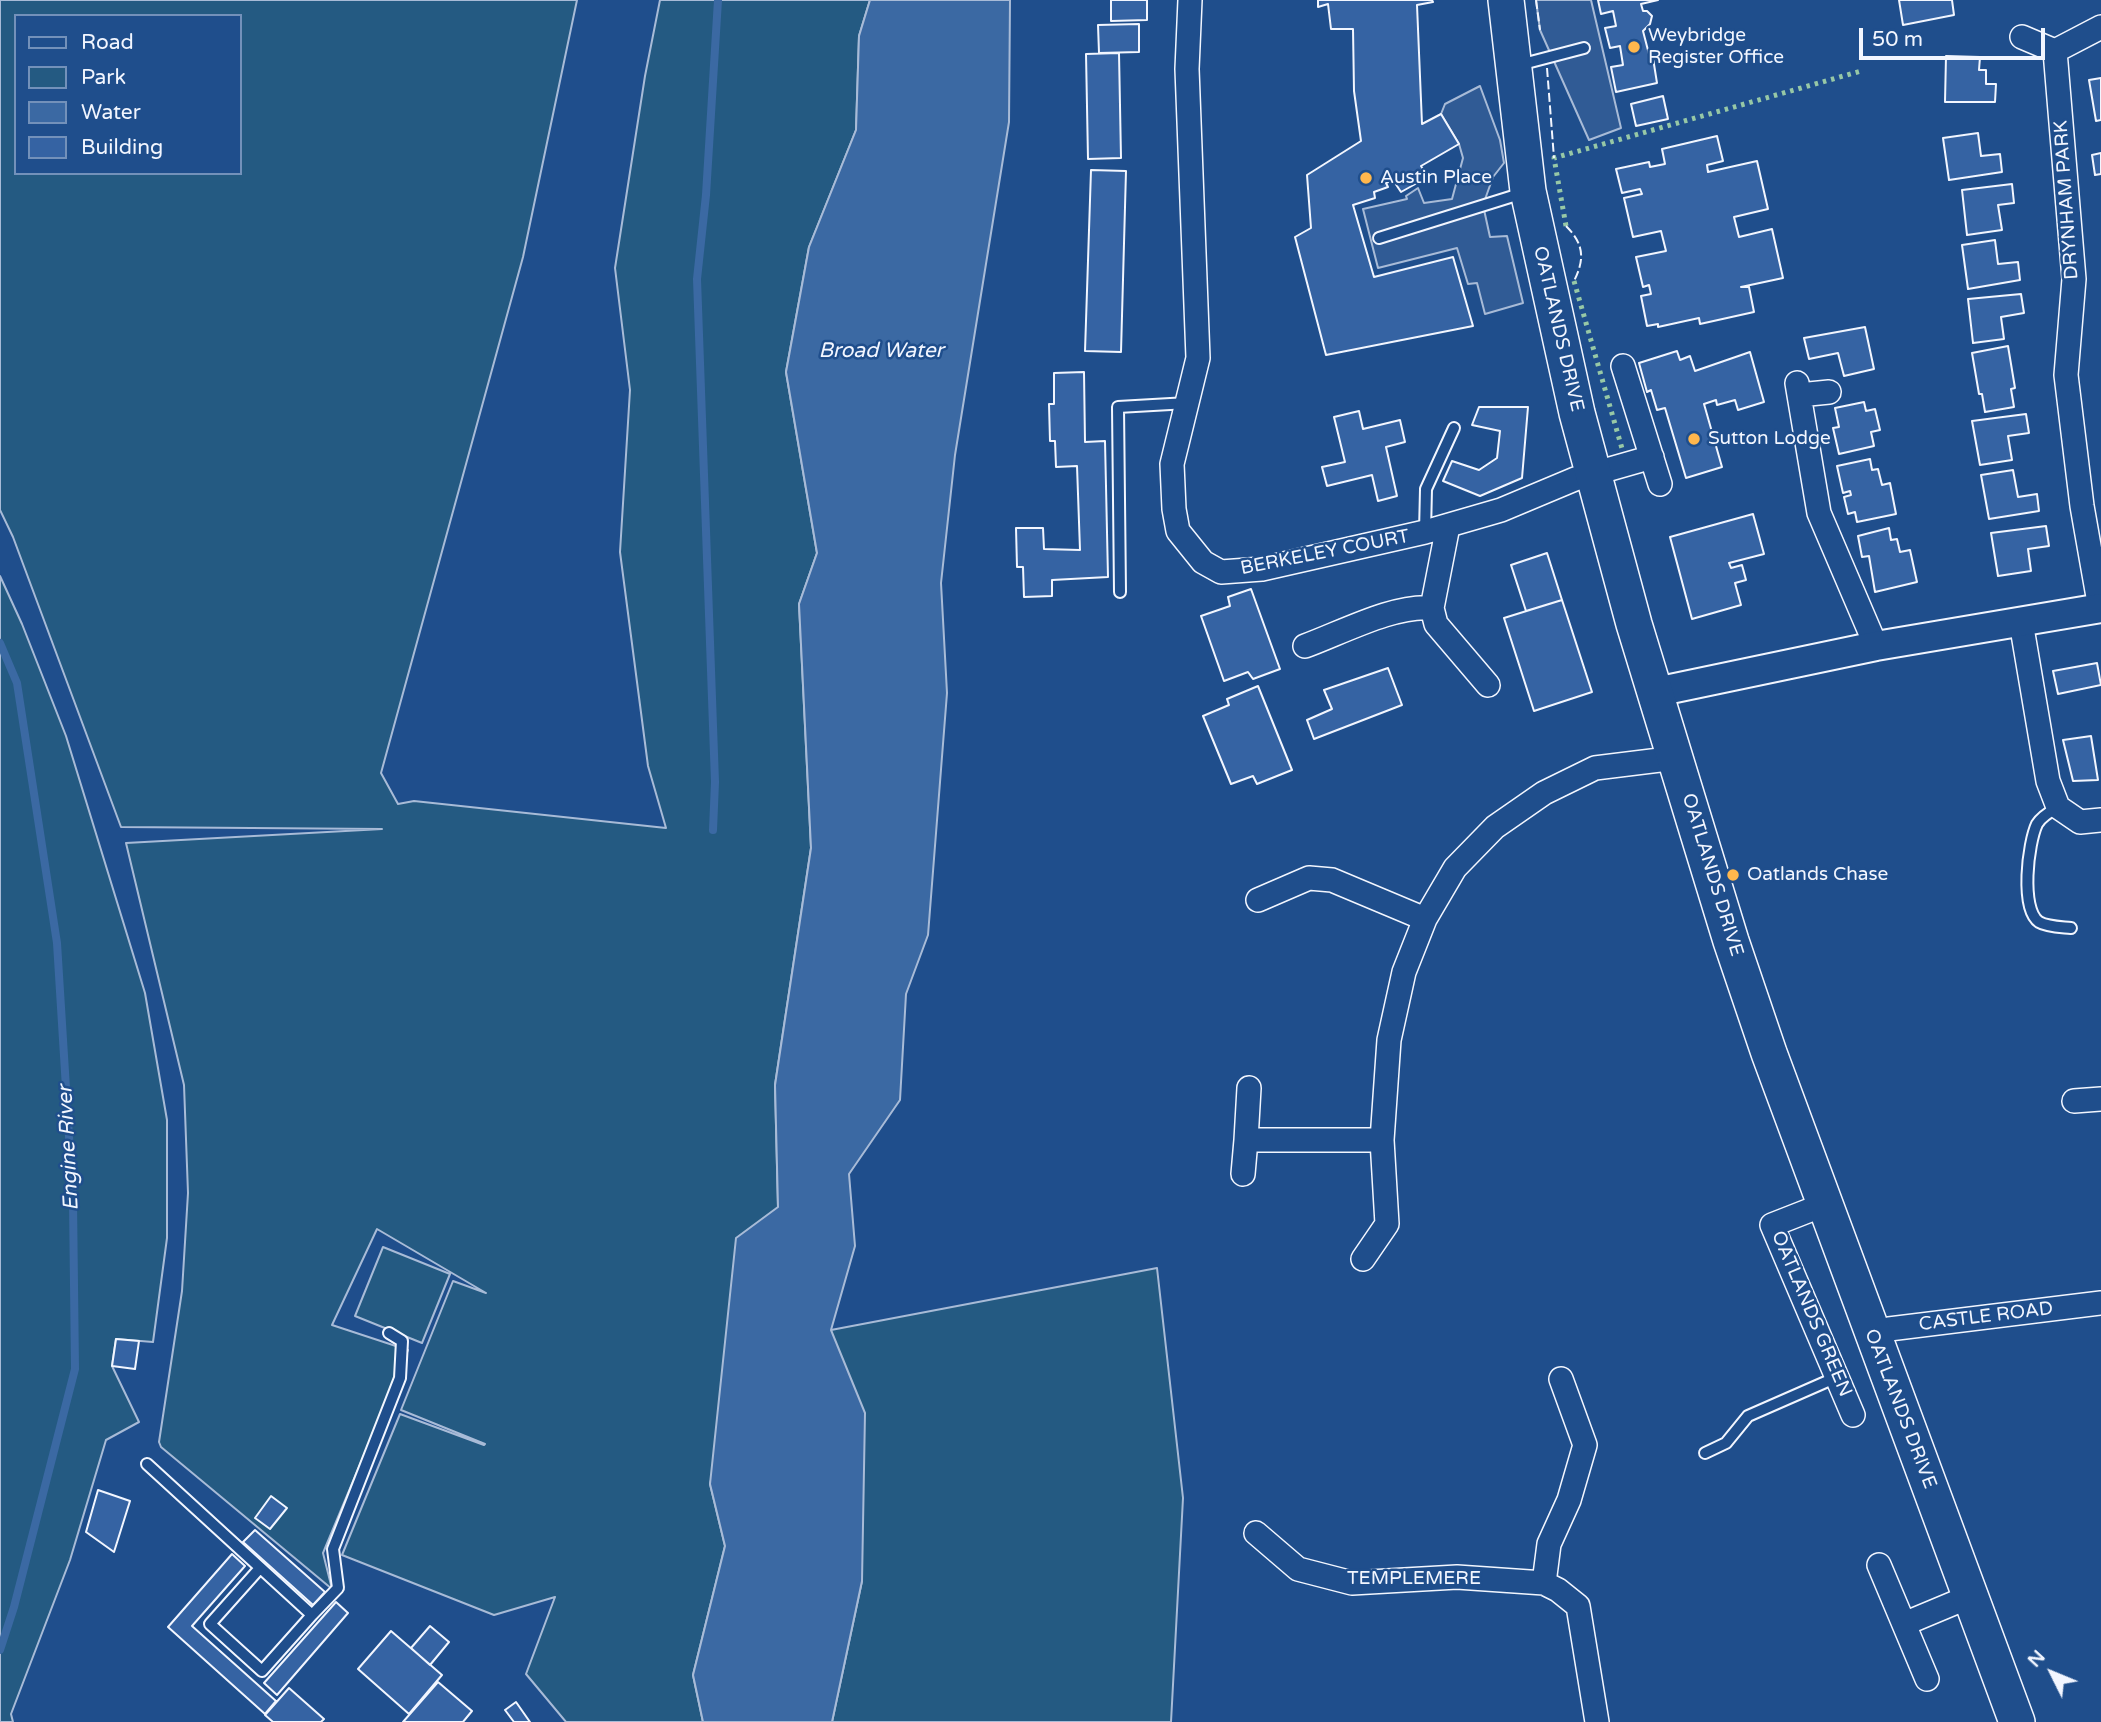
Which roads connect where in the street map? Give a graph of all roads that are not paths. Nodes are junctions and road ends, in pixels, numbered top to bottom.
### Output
1 (1190, 0) edge
2 (1506, 0) edge
3 (2101, 27) edge
4 (2022, 37) dead end
5 (1584, 48) dead end
6 (2055, 51) junction
7 (1514, 66) junction
8 (1528, 191) junction
9 (1379, 237) dead end
10 (1623, 366) dead end
11 (1829, 393) dead end
12 (1188, 403) junction
13 (1454, 428) dead end
14 (1652, 457) junction
15 (1593, 475) junction
16 (1660, 484) dead end
17 (1448, 526) junction
18 (1425, 533) junction
19 (1120, 592) dead end
20 (1432, 608) junction
21 (2101, 608) edge
22 (2021, 622) junction
23 (1305, 646) dead end
24 (1876, 646) junction
25 (1489, 685) dead end
26 (1656, 692) junction
27 (1676, 758) junction
28 (2058, 807) junction
29 (2101, 820) edge
30 (1258, 900) dead end
31 (1424, 919) junction
32 (2071, 928) dead end
33 (1249, 1088) dead end
34 (2101, 1099) edge
35 (2074, 1101) dead end
36 (1246, 1140) junction
37 (1382, 1140) junction
38 (1243, 1174) dead end
39 (1823, 1205) junction
40 (1363, 1259) dead end
41 (2101, 1303) edge
42 (389, 1333) dead end
43 (1872, 1335) junction
44 (1837, 1377) junction
45 (1561, 1379) dead end
46 (1853, 1415) dead end
47 (1705, 1453) dead end
48 (147, 1464) dead end
49 (1256, 1533) dead end
50 (1879, 1565) dead end
51 (260, 1568) junction
52 (1544, 1583) junction
53 (1971, 1597) junction
54 (312, 1615) junction
55 (1904, 1624) junction
56 (1927, 1679) dead end
57 (1597, 1722) edge
58 (2017, 1722) edge

1 - 12 street, BERKELEY COURT
2 - 7 main road, OATLANDS DRIVE
3 - 6 street
4 - 6 street
5 - 7 lane
6 - 21 street, DRYNHAM PARK
7 - 8 main road, OATLANDS DRIVE
8 - 9 lane
8 - 15 main road, OATLANDS DRIVE
10 - 14 street
11 - 24 street
12 - 18 street, BERKELEY COURT
12 - 19 lane
13 - 18 lane
14 - 15 street, BERKELEY COURT
14 - 16 street
15 - 17 street, BERKELEY COURT
15 - 26 main road, OATLANDS DRIVE
17 - 18 street, BERKELEY COURT
17 - 20 street
20 - 23 street
20 - 25 street
21 - 22 street
22 - 24 street
22 - 28 street
24 - 26 street
26 - 27 main road, OATLANDS DRIVE
27 - 31 street
27 - 39 main road, OATLANDS DRIVE
28 - 29 street
28 - 32 lane
30 - 31 street
31 - 37 street
33 - 36 street
34 - 35 street
36 - 37 street
36 - 38 street
37 - 40 street
39 - 43 main road, OATLANDS DRIVE
39 - 44 street, OATLANDS GREEN
41 - 43 street, CASTLE ROAD
42 - 54 lane
43 - 53 main road, OATLANDS DRIVE
44 - 46 street, OATLANDS GREEN
44 - 47 lane
45 - 52 street
48 - 51 lane
49 - 52 street, TEMPLEMERE
50 - 55 street
51 - 54 lane
51 - 54 lane
52 - 57 street, TEMPLEMERE
53 - 55 street
53 - 58 main road, OATLANDS DRIVE
55 - 56 street

